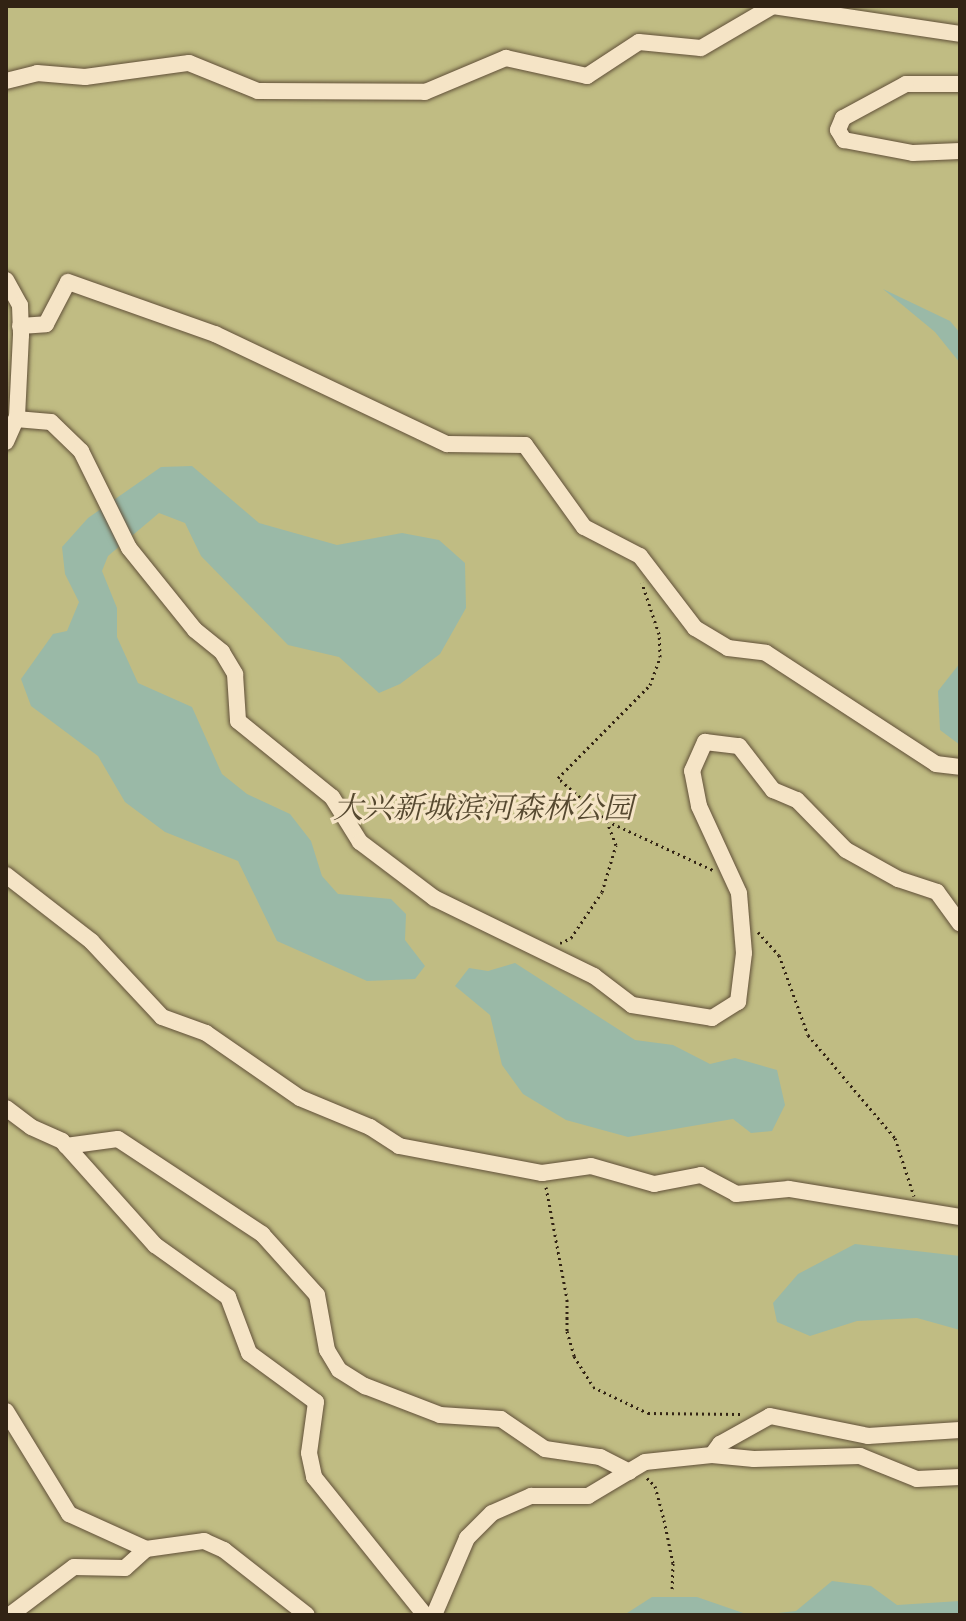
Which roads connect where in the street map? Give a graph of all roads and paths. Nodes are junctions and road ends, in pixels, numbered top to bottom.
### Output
1 (773, 6) edge
2 (960, 34) edge
3 (6, 81) edge
4 (960, 84) edge
5 (960, 151) edge
6 (6, 280) edge
7 (20, 326) junction
8 (16, 419) junction
9 (6, 442) edge
10 (642, 580) dead end
11 (960, 767) edge
12 (607, 821) junction
13 (6, 875) edge
14 (730, 878) junction
15 (741, 918) junction
16 (960, 924) edge
17 (532, 948) junction
18 (6, 1108) edge
19 (66, 1146) junction
20 (541, 1172) junction
21 (920, 1211) junction
22 (960, 1217) edge
23 (6, 1411) edge
24 (742, 1414) dead end
25 (960, 1430) edge
26 (712, 1455) junction
27 (633, 1469) junction
28 (960, 1477) edge
29 (146, 1549) junction
30 (672, 1589) dead end
31 (10, 1615) edge
32 (307, 1615) edge
33 (425, 1615) edge
34 (434, 1615) edge

1 - 2 street
1 - 3 street
4 - 5 street
6 - 7 street
7 - 8 street
7 - 11 street
8 - 9 street
8 - 17 street
10 - 12 path
12 - 14 path
12 - 17 path
13 - 20 street
14 - 15 street
14 - 16 street
15 - 17 street
15 - 21 path
18 - 19 street
19 - 27 street
19 - 33 street
20 - 21 street
20 - 24 path
21 - 22 street
23 - 29 street
25 - 26 street
26 - 27 street
26 - 28 street
27 - 30 path
27 - 34 street
29 - 31 street
29 - 32 street

